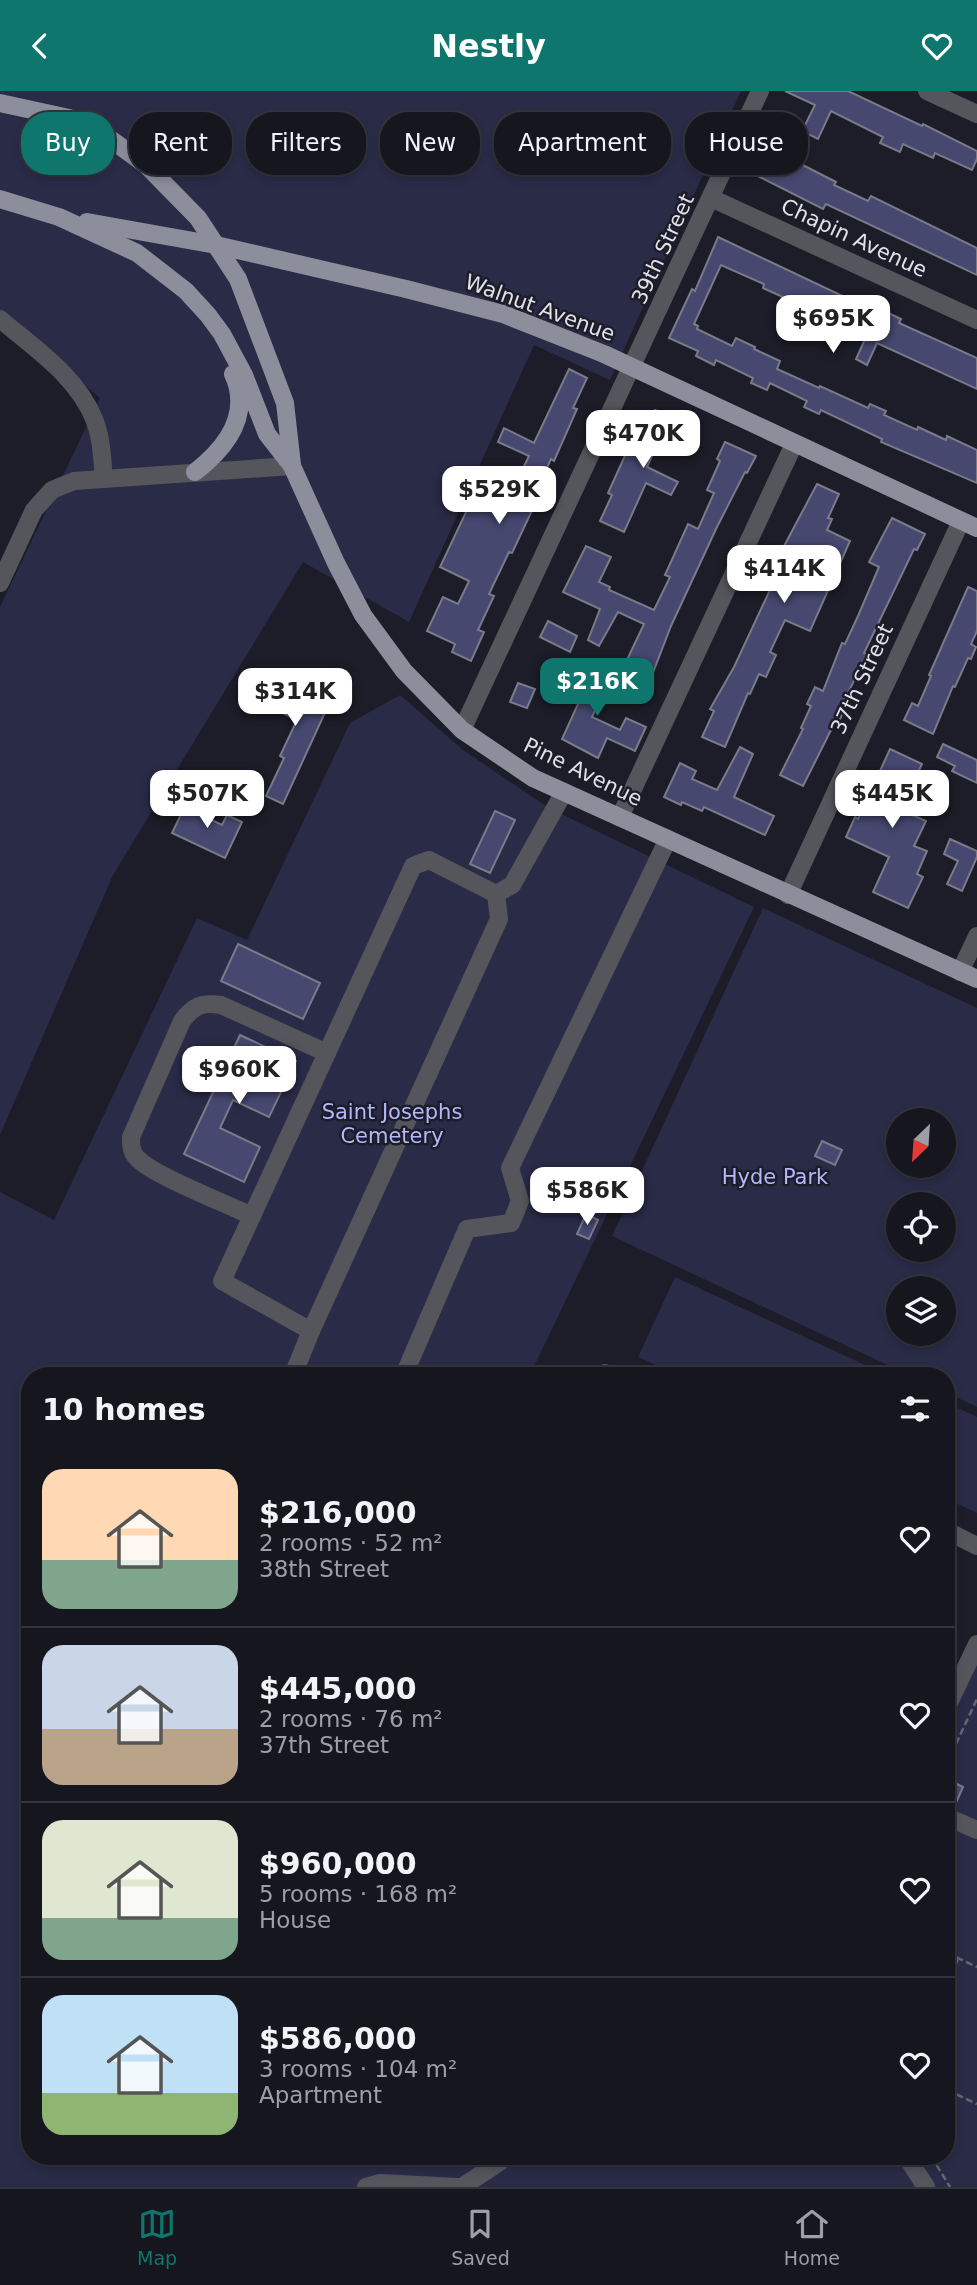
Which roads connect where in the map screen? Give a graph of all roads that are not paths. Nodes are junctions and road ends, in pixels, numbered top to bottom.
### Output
1 (761, 91) edge
2 (927, 91) edge
3 (0, 103) edge
4 (977, 114) edge
5 (711, 198) junction
6 (0, 199) edge
7 (59, 217) junction
8 (216, 246) junction
9 (977, 320) edge
10 (3, 329) edge
11 (222, 334) junction
12 (633, 367) junction
13 (794, 444) junction
14 (292, 465) junction
15 (195, 472) junction
16 (104, 479) junction
17 (969, 524) edge
18 (0, 583) edge
19 (462, 730) junction
20 (564, 792) junction
21 (620, 817) junction
22 (668, 839) junction
23 (496, 894) junction
24 (788, 895) junction
25 (977, 936) edge
26 (960, 972) junction
27 (977, 979) edge
28 (327, 1053) junction
29 (252, 1216) junction
30 (312, 1331) junction
31 (296, 1367) edge
32 (407, 1367) edge
33 (955, 1535) edge
34 (977, 1546) edge
35 (977, 1644) edge
36 (955, 1673) edge
37 (955, 1820) edge
38 (977, 1830) edge
39 (495, 2165) edge
40 (912, 2165) edge
41 (366, 2187) edge
42 (460, 2187) edge
43 (926, 2187) edge

1 - 5 street, 39th Street
2 - 4 street
3 - 8 main road
5 - 9 street, Chapin Avenue
5 - 12 street, 39th Street
6 - 7 main road
7 - 8 main road, Walnut Avenue
7 - 11 main road
8 - 12 main road, Walnut Avenue
8 - 14 main road
10 - 16 street
11 - 14 main road
11 - 15 main road
12 - 13 main road, Walnut Avenue
12 - 19 street, 39th Street
13 - 17 main road, Walnut Avenue
13 - 21 street
14 - 15 street
14 - 19 main road, Pine Avenue
15 - 16 street
16 - 18 street
17 - 24 street, 37th Street
19 - 20 main road, Pine Avenue
20 - 21 main road, Pine Avenue
20 - 23 street
21 - 22 main road, Pine Avenue
22 - 24 main road, Pine Avenue
22 - 32 street
23 - 28 street
23 - 30 street
24 - 26 main road, Pine Avenue
25 - 26 street
26 - 27 main road, Pine Avenue
28 - 29 street
28 - 29 street
29 - 30 street
30 - 31 street
33 - 34 street
35 - 36 street
37 - 38 street
39 - 42 street
40 - 43 street
41 - 42 street

